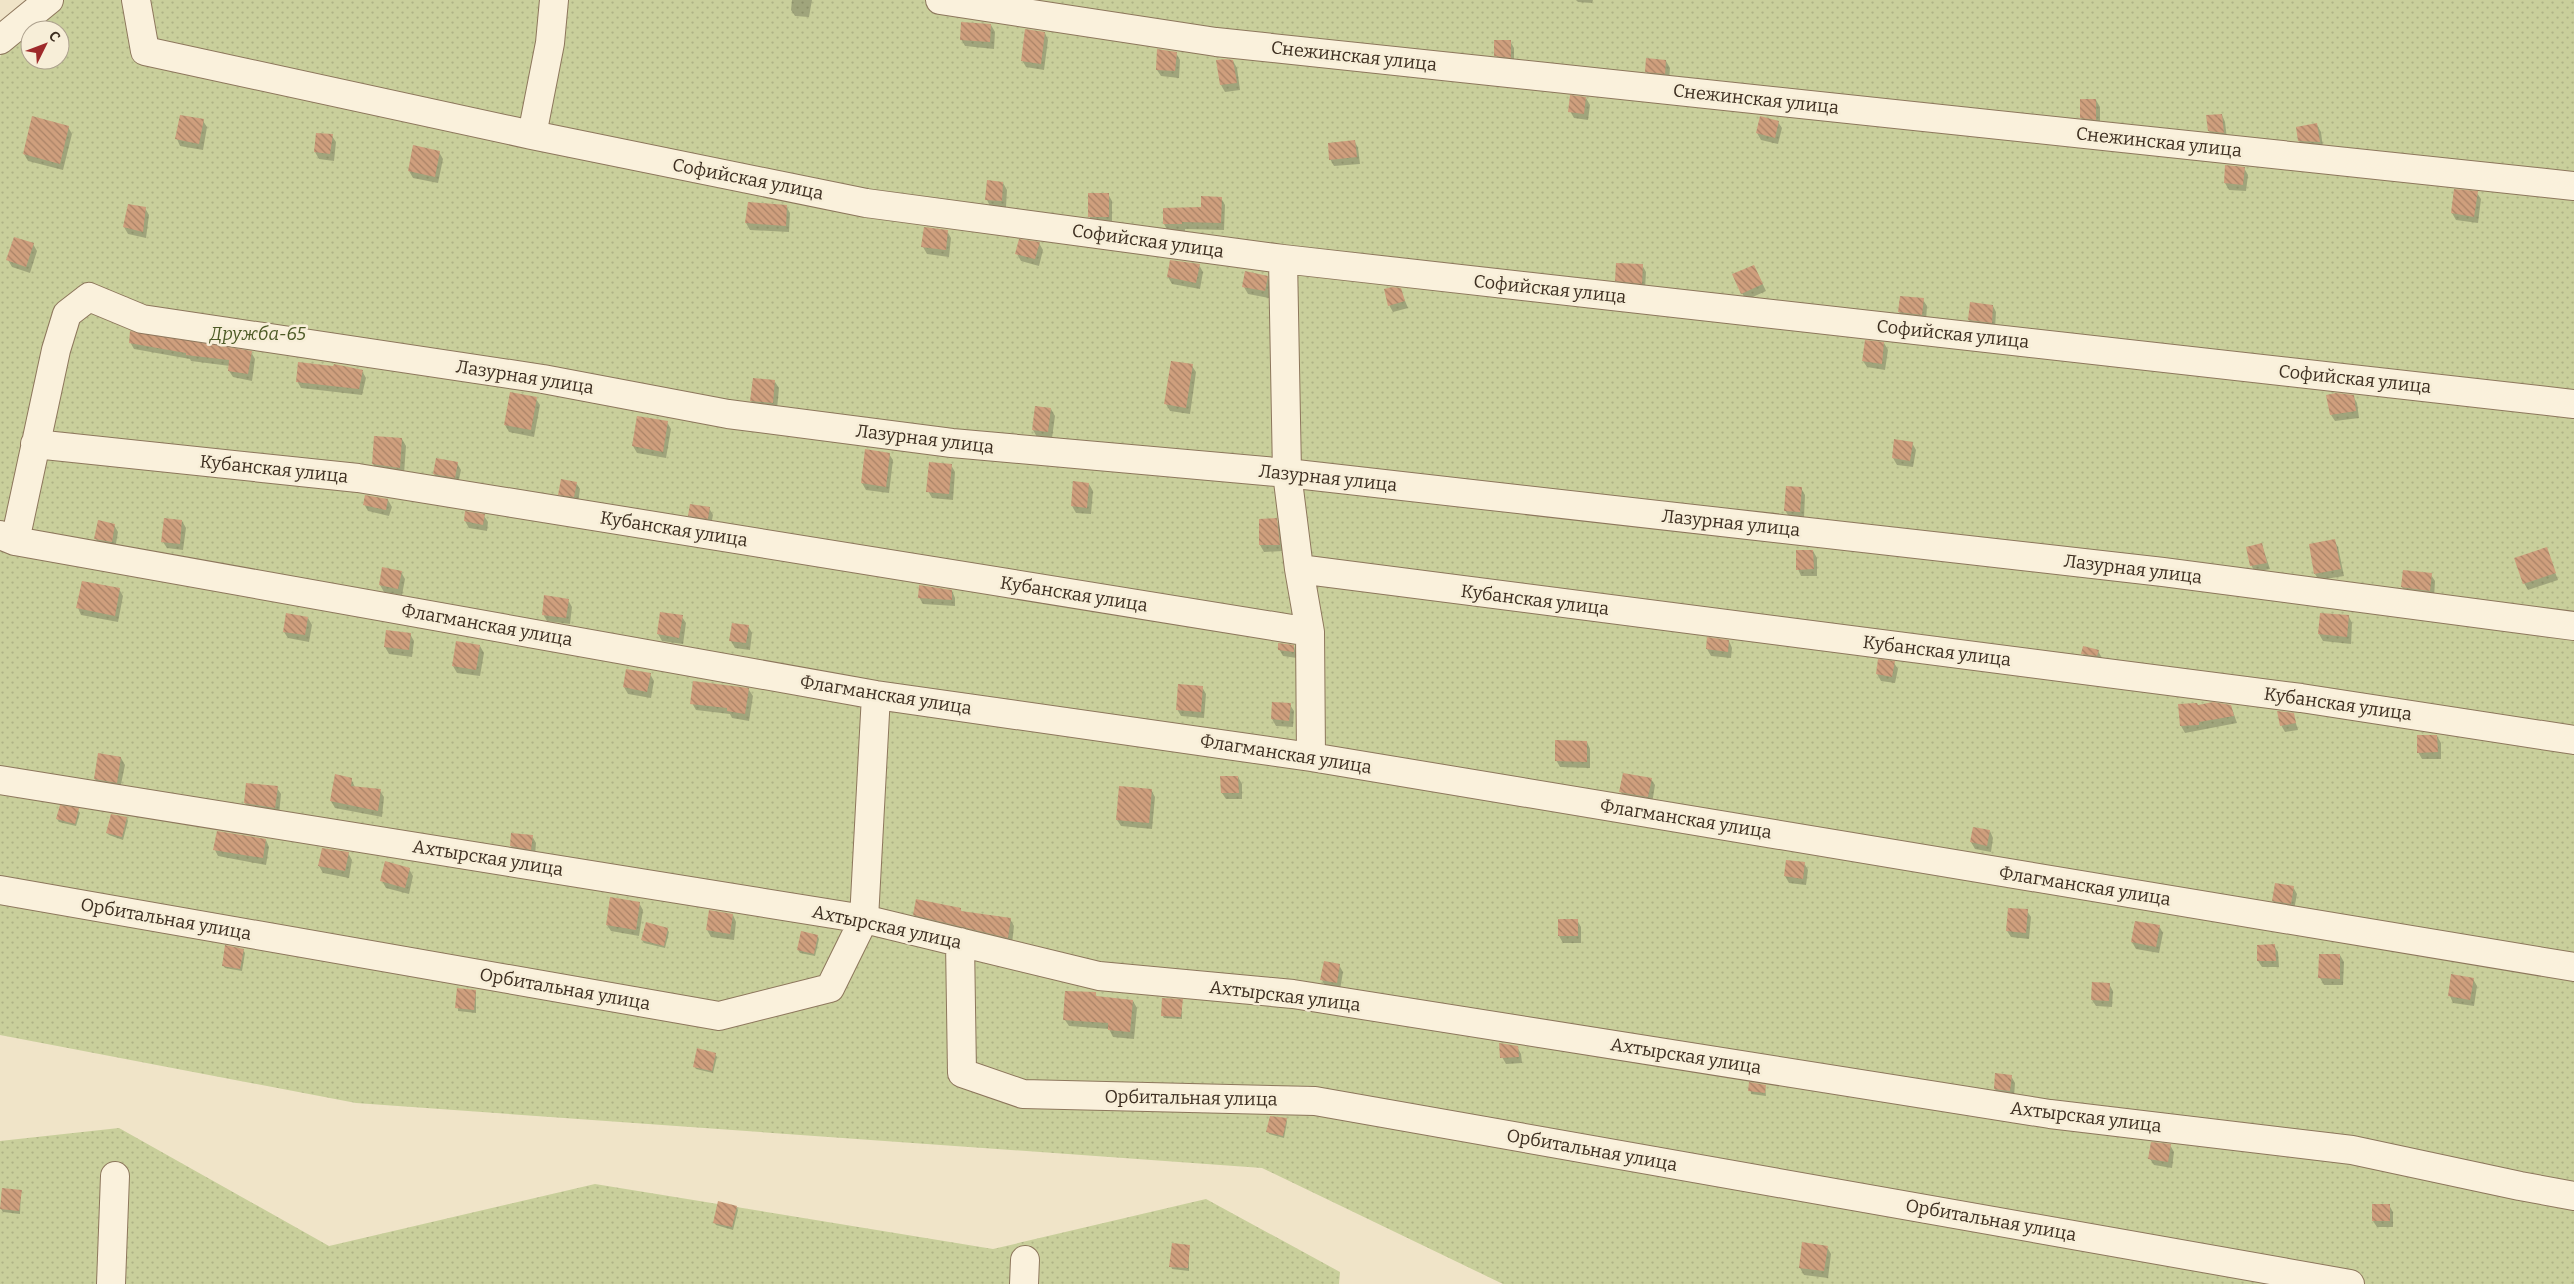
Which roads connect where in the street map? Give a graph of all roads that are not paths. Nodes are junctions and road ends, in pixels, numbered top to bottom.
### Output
1 (49, 0) edge
2 (136, 0) edge
3 (554, 0) edge
4 (940, 0) edge
5 (0, 40) edge
6 (532, 136) junction
7 (2574, 186) edge
8 (1284, 259) junction
9 (2574, 404) edge
10 (35, 444) junction
11 (1287, 473) junction
12 (8, 538) edge
13 (1299, 570) junction
14 (2574, 626) edge
15 (1310, 632) junction
16 (876, 694) junction
17 (2574, 740) edge
18 (1311, 757) junction
19 (0, 780) edge
20 (0, 890) edge
21 (864, 919) junction
22 (960, 942) junction
23 (2574, 967) edge
24 (115, 1176) dead end
25 (2574, 1196) edge
26 (111, 1284) edge
27 (2350, 1284) edge

1 - 5 lane
2 - 6 lane, Софийская улица
3 - 6 lane
4 - 7 lane, Снежинская улица
6 - 8 lane, Софийская улица
8 - 9 lane, Софийская улица
8 - 11 lane
10 - 11 lane, Лазурная улица
10 - 12 lane
10 - 15 lane, Кубанская улица
11 - 13 lane
11 - 14 lane, Лазурная улица
12 - 16 lane, Флагманская улица
13 - 15 lane
13 - 17 lane, Кубанская улица
15 - 18 lane
16 - 18 lane, Флагманская улица
16 - 21 lane, Орбитальная улица
18 - 23 lane, Флагманская улица
19 - 21 lane, Ахтырская улица
20 - 21 lane, Орбитальная улица
21 - 22 lane, Ахтырская улица
22 - 25 lane, Ахтырская улица
22 - 27 lane, Орбитальная улица
24 - 26 lane

